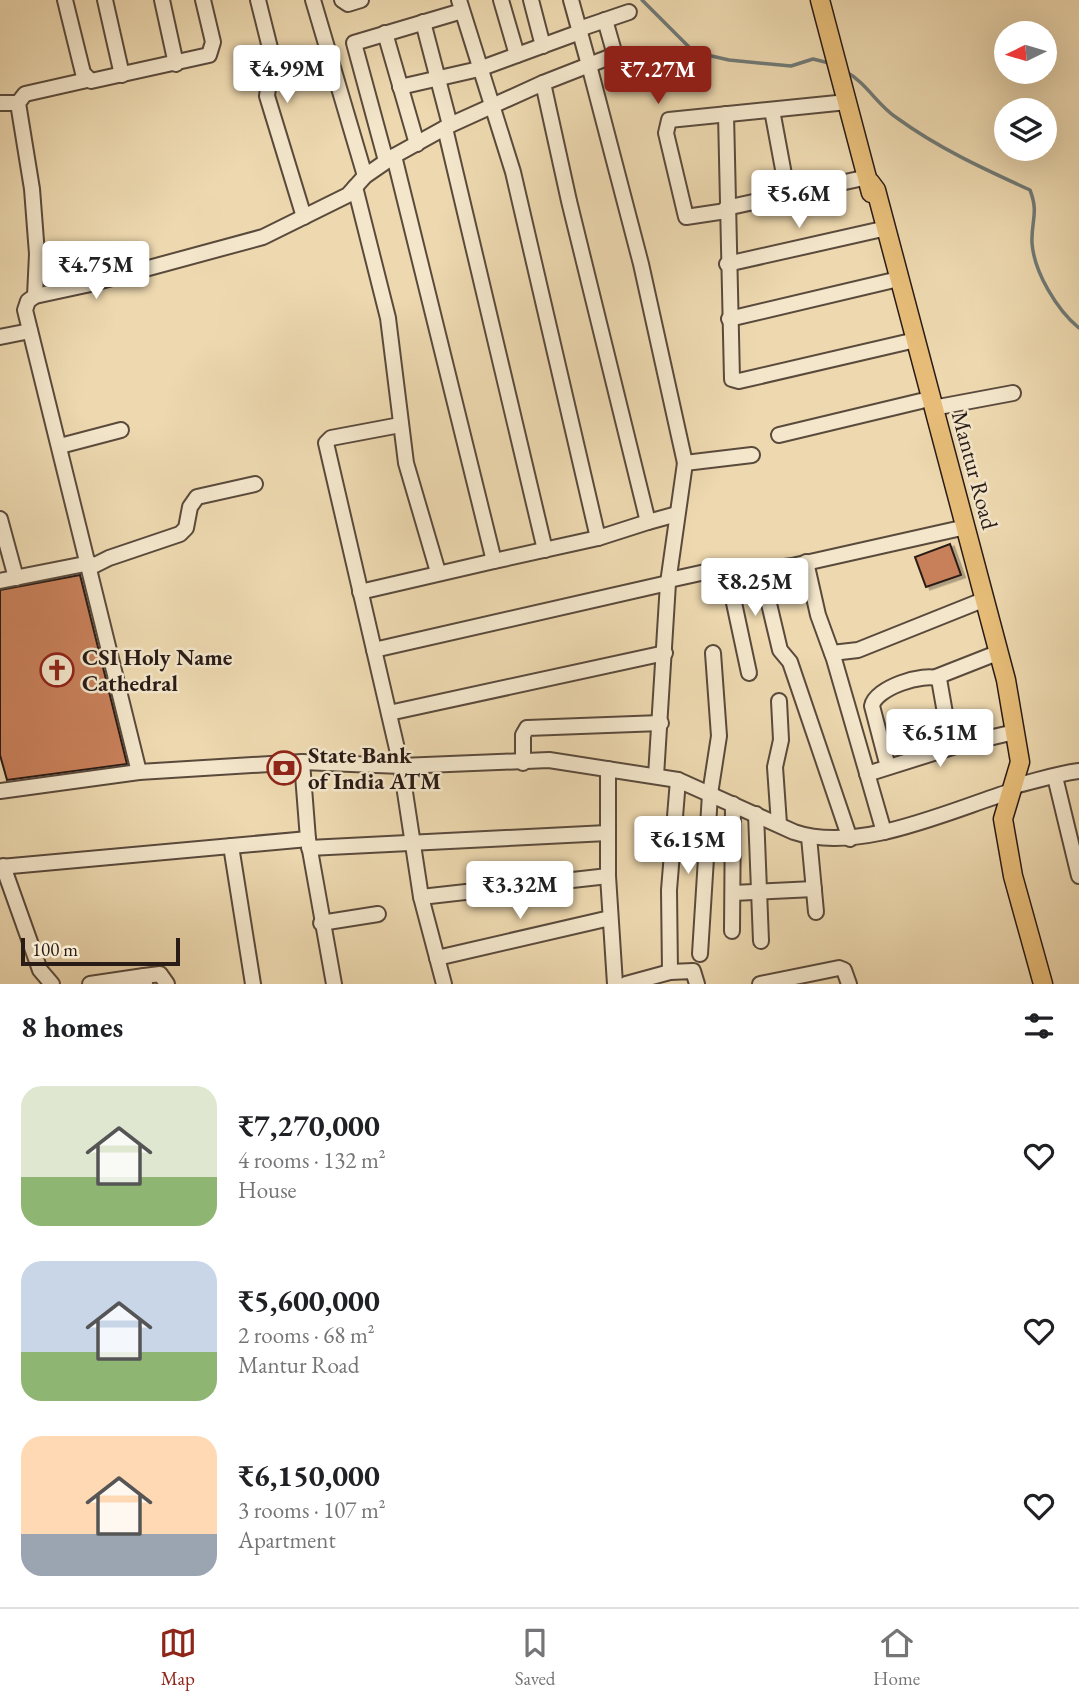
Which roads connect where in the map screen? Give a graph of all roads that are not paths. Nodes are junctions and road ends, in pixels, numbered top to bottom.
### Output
1 (65, 0) edge
2 (105, 0) edge
3 (162, 0) edge
4 (203, 0) edge
5 (258, 0) edge
6 (313, 0) edge
7 (342, 0) edge
8 (361, 0) edge
9 (500, 0) edge
10 (531, 0) edge
11 (570, 0) edge
12 (820, 0) edge
13 (461, 6) edge
14 (629, 12) dead end
15 (606, 20) junction
16 (423, 22) junction
17 (579, 31) junction
18 (385, 33) junction
19 (543, 46) junction
20 (517, 55) junction
21 (176, 64) junction
22 (589, 65) junction
23 (479, 69) junction
24 (122, 75) junction
25 (438, 78) junction
26 (87, 80) junction
27 (543, 83) junction
28 (400, 87) junction
29 (845, 95) junction
30 (0, 103) edge
31 (18, 103) junction
32 (490, 106) junction
33 (772, 110) junction
34 (726, 114) junction
35 (448, 126) junction
36 (416, 144) junction
37 (390, 159) junction
38 (869, 179) junction
39 (360, 182) junction
40 (788, 196) junction
41 (726, 210) junction
42 (304, 217) junction
43 (878, 230) junction
44 (727, 264) junction
45 (890, 281) junction
46 (35, 296) junction
47 (729, 319) junction
48 (30, 331) junction
49 (0, 337) edge
50 (906, 342) junction
51 (1013, 393) dead end
52 (927, 404) junction
53 (400, 425) junction
54 (121, 429) dead end
55 (779, 435) dead end
56 (60, 446) junction
57 (752, 455) dead end
58 (685, 463) junction
59 (255, 484) dead end
60 (677, 513) junction
61 (0, 519) edge
62 (648, 522) junction
63 (957, 529) junction
64 (598, 538) junction
65 (544, 550) junction
66 (494, 562) junction
67 (806, 562) junction
68 (90, 565) junction
69 (727, 570) junction
70 (761, 570) junction
71 (438, 572) junction
72 (16, 578) junction
73 (0, 581) edge
74 (668, 581) junction
75 (360, 592) junction
76 (978, 602) junction
77 (374, 650) junction
78 (665, 653) junction
79 (713, 653) dead end
80 (832, 653) junction
81 (992, 655) junction
82 (749, 673) dead end
83 (936, 677) junction
84 (779, 701) dead end
85 (389, 713) junction
86 (661, 723) junction
87 (1006, 734) junction
88 (951, 747) junction
89 (303, 762) junction
90 (523, 763) junction
91 (401, 766) junction
92 (888, 767) junction
93 (608, 768) junction
94 (1079, 771) edge
95 (139, 772) junction
96 (866, 774) junction
97 (656, 776) junction
98 (1079, 779) edge
99 (678, 780) junction
100 (1038, 780) junction
101 (1056, 781) junction
102 (1013, 783) junction
103 (0, 791) edge
104 (710, 794) junction
105 (733, 804) junction
106 (756, 814) junction
107 (779, 824) junction
108 (884, 832) junction
109 (607, 833) junction
110 (809, 837) junction
111 (849, 839) junction
112 (413, 841) junction
113 (308, 844) junction
114 (231, 846) junction
115 (2, 866) edge
116 (608, 876) junction
117 (1079, 876) edge
118 (814, 889) junction
119 (759, 891) junction
120 (733, 893) junction
121 (421, 897) junction
122 (816, 912) dead end
123 (378, 914) dead end
124 (610, 918) junction
125 (321, 923) junction
126 (732, 930) dead end
127 (761, 941) dead end
128 (700, 954) dead end
129 (437, 958) junction
130 (670, 972) junction
131 (144, 980) edge
132 (1041, 983) edge
133 (51, 984) edge
134 (90, 984) edge
135 (167, 984) edge
136 (253, 984) edge
137 (334, 984) edge
138 (444, 984) edge
139 (615, 984) edge
140 (626, 984) edge
141 (697, 984) edge
142 (760, 984) edge
143 (849, 984) edge

1 - 26 street
2 - 24 street
3 - 21 street
4 - 21 street
5 - 42 street
6 - 39 street
7 - 8 street
9 - 20 street
10 - 19 street
11 - 17 street
12 - 29 main road, Mantur Road
13 - 16 street
13 - 23 street
14 - 15 street
15 - 17 street
15 - 22 street
16 - 18 street
16 - 25 street
17 - 19 street
17 - 22 street
18 - 28 street
18 - 37 street
19 - 20 street
20 - 23 street
21 - 24 street
22 - 27 street
22 - 58 street
23 - 25 street
23 - 32 street
24 - 26 street
25 - 28 street
25 - 35 street
26 - 31 street
27 - 32 street
27 - 62 street
28 - 36 street
29 - 33 street
29 - 38 main road, Mantur Road
30 - 31 street
31 - 46 street
32 - 35 street
32 - 64 street
33 - 34 street
33 - 40 street
34 - 41 street
34 - 41 street
35 - 36 street
35 - 65 street
36 - 37 street
37 - 39 street
37 - 66 street
38 - 40 street
38 - 43 main road, Mantur Road
38 - 52 main road, Mantur Road
39 - 42 street
39 - 53 street
40 - 41 street
41 - 44 street
42 - 46 street
43 - 44 street
43 - 45 main road, Mantur Road
44 - 47 street
45 - 47 street
45 - 50 main road, Mantur Road
46 - 48 street
47 - 50 street
48 - 49 street
48 - 56 street
50 - 52 main road, Mantur Road
51 - 52 street
52 - 55 street
52 - 63 main road, Mantur Road
52 - 102 main road, Mantur Road
53 - 71 street
53 - 75 street
54 - 56 street
56 - 68 street
57 - 58 street
58 - 60 street
59 - 68 street
60 - 62 street
60 - 74 street
61 - 72 street
62 - 64 street
63 - 67 street
63 - 76 main road, Mantur Road
64 - 65 street
65 - 66 street
66 - 71 street
67 - 70 street
67 - 80 street
68 - 72 street
68 - 95 street
69 - 70 street
69 - 74 street
69 - 82 street
70 - 111 street
71 - 75 street
72 - 73 street
74 - 77 street
74 - 78 street
75 - 77 street
76 - 80 street
76 - 81 main road, Mantur Road
77 - 85 street
78 - 85 street
78 - 86 street
79 - 104 street
80 - 96 street
81 - 83 street
81 - 87 main road, Mantur Road
83 - 88 street
83 - 92 street
84 - 107 street
85 - 91 street
86 - 90 street
86 - 97 street
87 - 88 street
87 - 102 main road, Mantur Road
88 - 92 street
89 - 91 street
89 - 95 street
89 - 113 street
90 - 91 street
90 - 93 street
91 - 112 street
92 - 96 street
93 - 97 street
93 - 109 street
94 - 100 street
95 - 103 street
96 - 108 street
97 - 99 street
98 - 101 street
99 - 104 street
99 - 130 street
100 - 101 street
100 - 102 street
101 - 117 street
102 - 108 street
102 - 132 main road, Mantur Road
104 - 105 street
104 - 128 street
105 - 106 street
105 - 120 street
106 - 107 street
106 - 119 street
107 - 110 street
108 - 111 street
109 - 112 street
109 - 116 street
110 - 111 street
110 - 118 street
112 - 113 street
112 - 121 street
113 - 114 street
113 - 125 street
114 - 115 street
114 - 136 street
115 - 133 street
116 - 121 street
116 - 124 street
118 - 119 street
118 - 122 street
119 - 120 street
119 - 127 street
120 - 126 street
121 - 129 street
123 - 125 street
124 - 129 street
124 - 139 street
125 - 137 street
129 - 138 street
130 - 140 street
130 - 141 street
131 - 134 street
131 - 135 street
142 - 143 street

